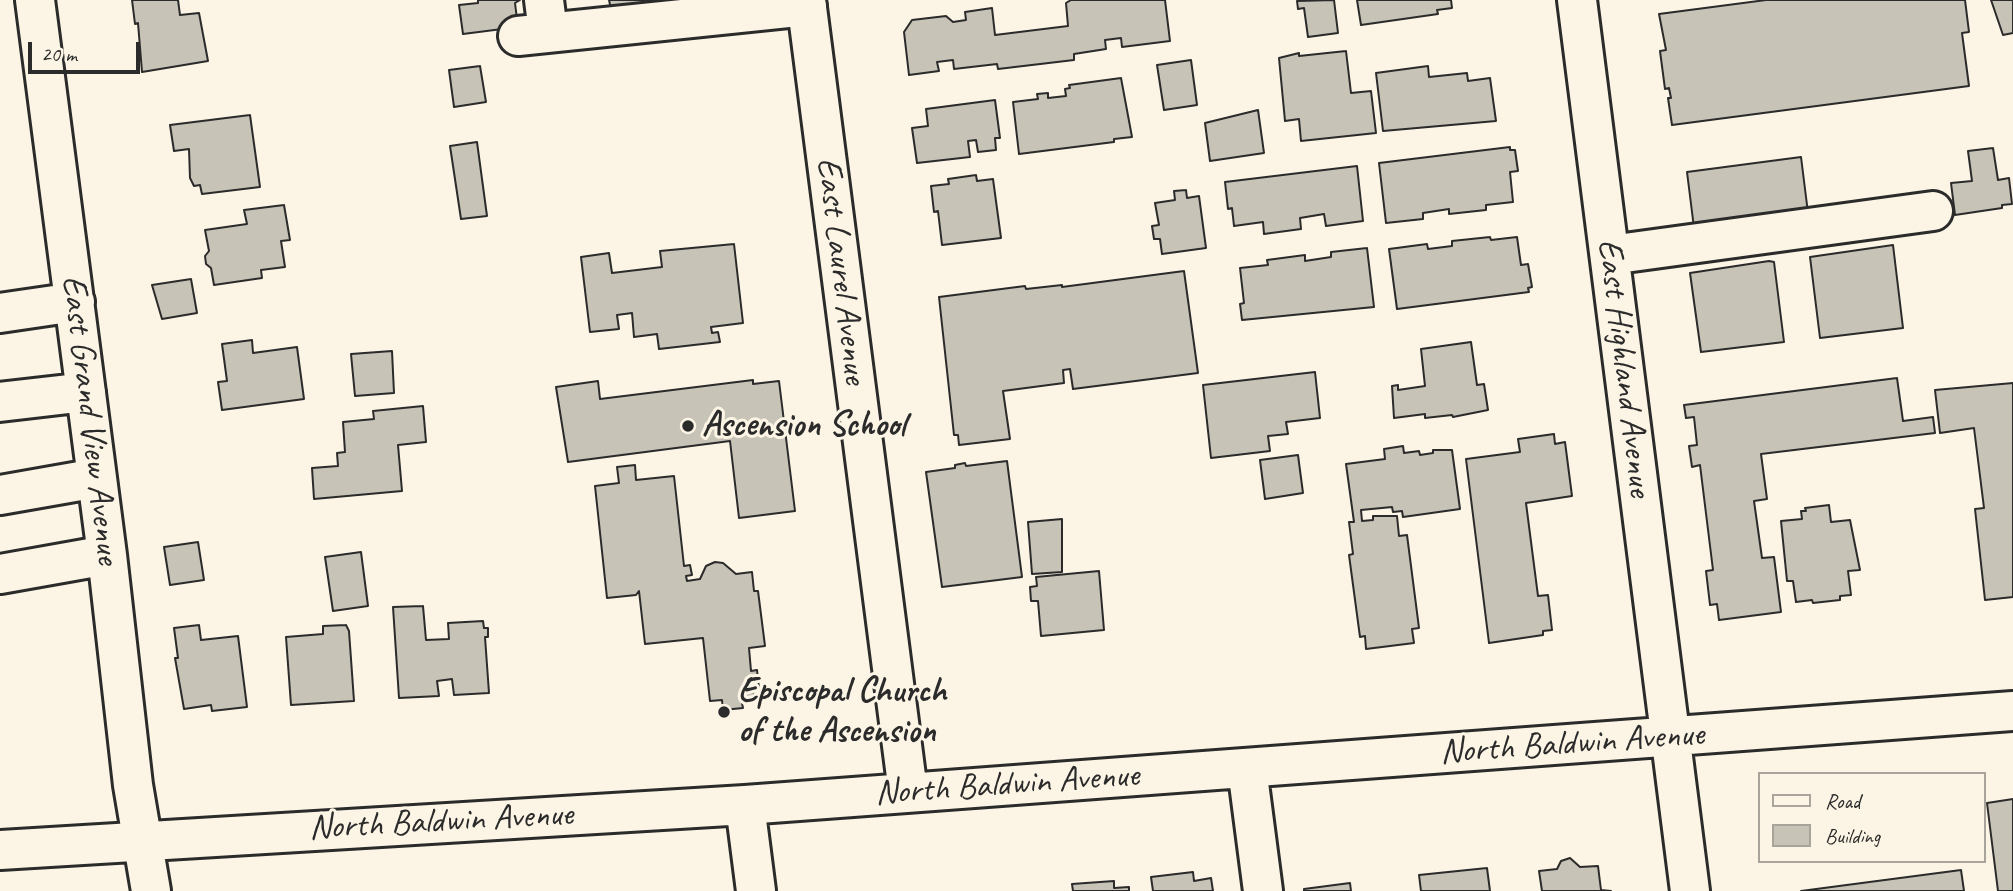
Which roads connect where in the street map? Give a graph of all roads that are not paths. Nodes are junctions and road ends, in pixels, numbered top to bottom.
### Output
1 (35, 0) edge
2 (1577, 0) edge
3 (806, 3) edge
4 (690, 9) edge
5 (537, 23) edge
6 (1933, 211) dead end
7 (1610, 255) junction
8 (75, 302) junction
9 (0, 313) edge
10 (86, 392) junction
11 (0, 402) edge
12 (97, 478) junction
13 (0, 495) edge
14 (107, 555) junction
15 (0, 574) edge
16 (2013, 711) edge
17 (1670, 736) junction
18 (1247, 768) junction
19 (908, 792) junction
20 (745, 805) junction
21 (144, 841) junction
22 (0, 850) edge
23 (150, 891) edge
24 (756, 891) edge
25 (1263, 891) edge
26 (1690, 891) edge

1 - 8 street, East Grand View Avenue
2 - 7 street, East Highland Avenue
3 - 4 street
3 - 19 street, East Laurel Avenue
4 - 5 street
6 - 7 street
7 - 17 street, East Highland Avenue
8 - 9 street
8 - 10 street, East Grand View Avenue
10 - 11 street
10 - 12 street, East Grand View Avenue
12 - 13 street
12 - 14 street, East Grand View Avenue
14 - 15 street
14 - 21 street, East Grand View Avenue
16 - 17 street, North Baldwin Avenue
17 - 18 street, North Baldwin Avenue
17 - 26 street, East Highland Avenue
18 - 19 street, North Baldwin Avenue
18 - 25 street
19 - 20 street, North Baldwin Avenue
20 - 21 street, North Baldwin Avenue
20 - 24 street
21 - 22 street, North Baldwin Avenue
21 - 23 street, East Grand View Avenue

